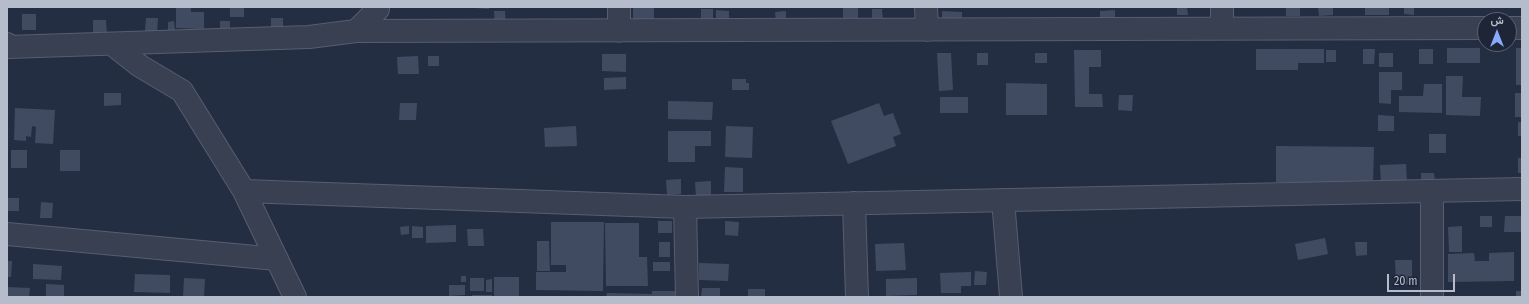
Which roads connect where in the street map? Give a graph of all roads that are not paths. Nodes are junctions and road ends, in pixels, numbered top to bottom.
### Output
1 (378, 7) edge
2 (619, 7) edge
3 (926, 7) edge
4 (1222, 18) edge
5 (1477, 28) edge
6 (927, 30) junction
7 (356, 31) junction
8 (619, 31) junction
9 (7, 44) edge
10 (112, 44) junction
11 (1522, 189) edge
12 (244, 191) junction
13 (1432, 191) junction
14 (1003, 200) junction
15 (854, 203) junction
16 (685, 207) junction
17 (7, 234) edge
18 (277, 259) junction
19 (295, 297) edge
20 (687, 297) edge
21 (856, 297) edge
22 (1011, 297) edge
23 (1432, 297) edge

1 - 7 street
2 - 8 street
3 - 6 street
4 - 5 street
4 - 6 street
6 - 8 street
7 - 8 street
7 - 10 street
9 - 10 street
10 - 12 street
11 - 13 street
12 - 16 street
12 - 18 street
13 - 14 street
13 - 23 street
14 - 15 street
14 - 22 street
15 - 16 street
15 - 21 street
16 - 20 street
17 - 18 street
18 - 19 street

